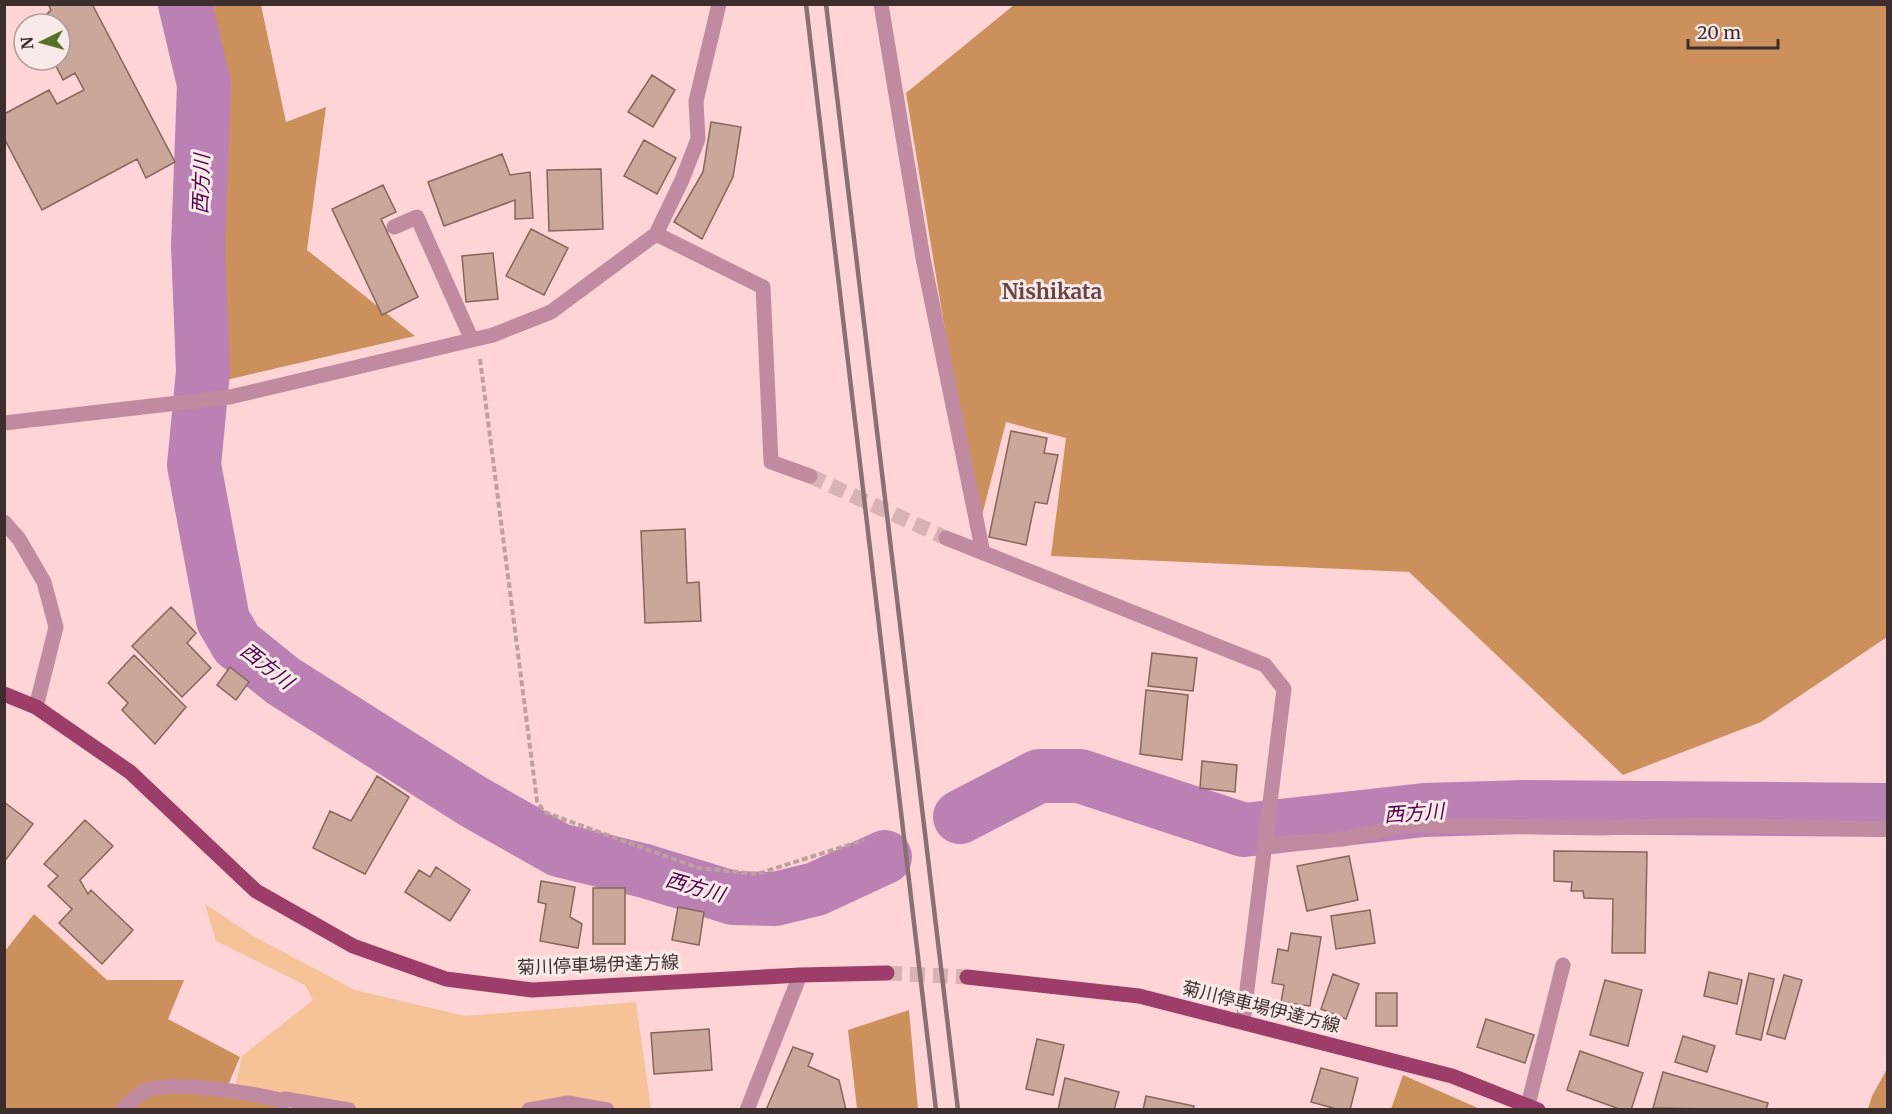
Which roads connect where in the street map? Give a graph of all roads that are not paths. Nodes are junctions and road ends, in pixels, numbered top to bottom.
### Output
1 (719, 4) edge
2 (881, 4) edge
3 (394, 227) dead end
4 (657, 234) junction
5 (475, 339) junction
6 (4, 423) edge
7 (810, 476) tunnel mouth
8 (4, 522) edge
9 (946, 538) tunnel mouth
10 (983, 553) junction
11 (4, 694) edge
12 (36, 707) junction
13 (1887, 829) edge
14 (1266, 844) junction
15 (1563, 965) dead end
16 (887, 973) tunnel mouth
17 (800, 975) junction
18 (967, 977) tunnel mouth
19 (1243, 1022) junction
20 (1533, 1107) edge
21 (122, 1110) edge
22 (349, 1110) edge
23 (529, 1110) edge
24 (607, 1110) edge
25 (747, 1110) edge

1 - 4 street
2 - 10 street
3 - 5 street
4 - 5 street
4 - 7 street
5 - 6 street
8 - 12 street
9 - 10 street
10 - 14 street
11 - 12 main road, 菊川停車場伊達方線
12 - 17 main road, 菊川停車場伊達方線
13 - 14 street
14 - 19 street
15 - 20 street
16 - 17 main road, 菊川停車場伊達方線
17 - 25 street
18 - 19 main road, 菊川停車場伊達方線
19 - 20 main road, 菊川停車場伊達方線
21 - 22 street
23 - 24 street

